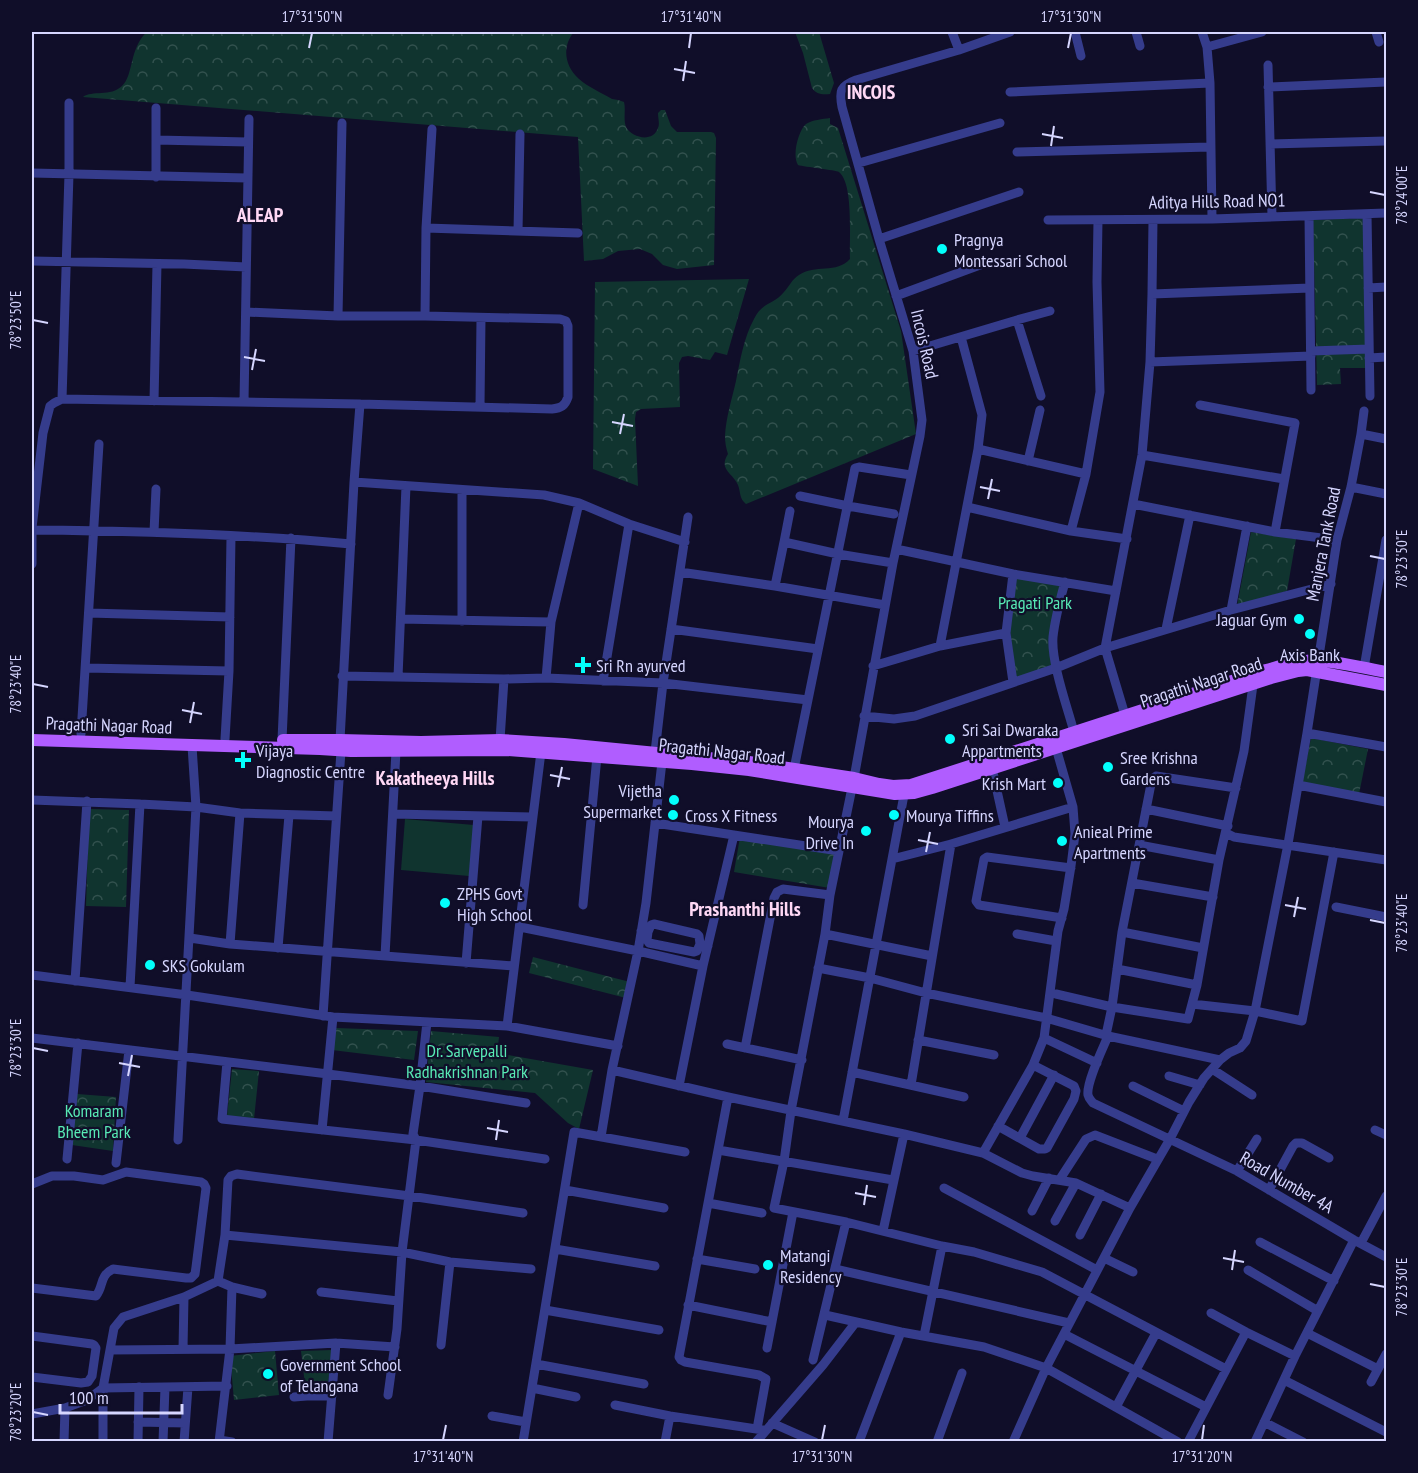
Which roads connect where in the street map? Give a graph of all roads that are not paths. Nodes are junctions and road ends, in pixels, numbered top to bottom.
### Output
1 (952, 32) edge
2 (1010, 32) edge
3 (1075, 32) edge
4 (1136, 32) edge
5 (1202, 32) edge
6 (1262, 32) edge
7 (1376, 32) edge
8 (1378, 42) dead end
9 (1140, 46) dead end
10 (1207, 47) junction
11 (959, 50) junction
12 (1081, 56) dead end
13 (1268, 65) dead end
14 (1386, 82) edge
15 (1210, 83) junction
16 (1268, 87) junction
17 (1010, 92) dead end
18 (69, 103) dead end
19 (156, 108) dead end
20 (249, 119) dead end
21 (342, 123) dead end
22 (999, 123) dead end
23 (432, 129) dead end
24 (520, 134) dead end
25 (156, 140) junction
26 (1386, 141) edge
27 (248, 142) junction
28 (1270, 144) junction
29 (1210, 147) junction
30 (1017, 152) dead end
31 (859, 163) junction
32 (32, 173) edge
33 (69, 174) junction
34 (156, 177) junction
35 (247, 178) junction
36 (1019, 192) dead end
37 (1386, 213) edge
38 (1367, 214) junction
39 (1309, 216) junction
40 (1272, 217) junction
41 (1212, 219) junction
42 (1048, 220) dead end
43 (1098, 220) junction
44 (1153, 220) junction
45 (426, 228) junction
46 (518, 231) junction
47 (578, 233) dead end
48 (879, 239) junction
49 (32, 261) edge
50 (65, 262) junction
51 (157, 264) junction
52 (980, 265) dead end
53 (246, 267) junction
54 (1386, 287) edge
55 (1310, 288) junction
56 (1368, 288) junction
57 (1152, 294) junction
58 (896, 296) junction
59 (1050, 311) dead end
60 (246, 312) junction
61 (338, 316) junction
62 (425, 316) junction
63 (481, 318) junction
64 (1017, 320) junction
65 (962, 337) junction
66 (913, 351) junction
67 (1311, 353) junction
68 (1369, 354) junction
69 (1386, 357) edge
70 (1150, 362) junction
71 (1311, 390) dead end
72 (1041, 396) dead end
73 (1370, 396) dead end
74 (62, 399) junction
75 (154, 401) junction
76 (244, 402) junction
77 (360, 404) junction
78 (1200, 405) dead end
79 (480, 406) junction
80 (1040, 410) dead end
81 (1364, 411) dead end
82 (1361, 434) junction
83 (1386, 439) edge
84 (99, 444) dead end
85 (978, 449) junction
86 (1142, 455) junction
87 (1028, 461) junction
88 (35, 464) edge
89 (1086, 474) junction
90 (911, 475) junction
91 (1284, 479) junction
92 (354, 482) junction
93 (406, 486) junction
94 (1351, 487) junction
95 (156, 489) dead end
96 (462, 490) junction
97 (1386, 494) edge
98 (800, 496) dead end
99 (579, 503) junction
100 (1133, 504) junction
101 (848, 506) junction
102 (967, 507) junction
103 (790, 511) dead end
104 (894, 514) dead end
105 (1190, 515) junction
106 (688, 517) dead end
107 (629, 524) junction
108 (1247, 526) junction
109 (32, 530) edge
110 (93, 531) junction
111 (1071, 531) junction
112 (154, 532) junction
113 (1275, 532) junction
114 (231, 536) junction
115 (291, 538) junction
116 (1127, 539) junction
117 (1337, 540) junction
118 (1386, 540) edge
119 (685, 542) junction
120 (784, 542) junction
121 (351, 544) junction
122 (896, 549) junction
123 (1386, 551) edge
124 (838, 554) junction
125 (957, 562) junction
126 (892, 563) junction
127 (32, 564) edge
128 (680, 572) junction
129 (1013, 574) junction
130 (1065, 582) junction
131 (1331, 584) junction
132 (776, 586) junction
133 (1116, 591) junction
134 (828, 594) junction
135 (1376, 604) junction
136 (885, 605) junction
137 (1386, 606) edge
138 (1231, 610) junction
139 (89, 613) junction
140 (230, 617) junction
141 (401, 619) junction
142 (462, 621) junction
143 (551, 622) junction
144 (671, 629) junction
145 (1166, 629) junction
146 (1006, 633) junction
147 (940, 646) junction
148 (1105, 648) junction
149 (818, 649) junction
150 (873, 666) junction
151 (1318, 666) junction
152 (86, 668) junction
153 (1056, 668) junction
154 (1364, 668) junction
155 (229, 671) junction
156 (1386, 672) edge
157 (342, 676) junction
158 (398, 677) junction
159 (546, 678) junction
160 (504, 679) junction
161 (603, 681) junction
162 (1013, 682) junction
163 (663, 683) junction
164 (1252, 685) junction
165 (1386, 685) edge
166 (808, 700) junction
167 (1125, 715) junction
168 (864, 716) junction
169 (32, 732) edge
170 (1074, 732) junction
171 (1307, 733) junction
172 (81, 734) junction
173 (225, 739) junction
174 (32, 740) edge
175 (282, 740) junction
176 (500, 740) junction
177 (340, 745) junction
178 (192, 746) junction
179 (1386, 747) edge
180 (1056, 748) junction
181 (396, 751) junction
182 (541, 752) junction
183 (597, 756) junction
184 (658, 757) junction
185 (992, 768) junction
186 (794, 769) junction
187 (853, 782) junction
188 (1298, 785) junction
189 (1236, 788) junction
190 (904, 795) junction
191 (32, 800) edge
192 (87, 801) junction
193 (1386, 802) edge
194 (140, 804) junction
195 (196, 807) junction
196 (1073, 807) junction
197 (1146, 809) junction
198 (240, 813) junction
199 (289, 814) junction
200 (393, 814) junction
201 (336, 816) junction
202 (478, 816) junction
203 (532, 818) junction
204 (655, 823) junction
205 (1005, 827) junction
206 (1227, 829) junction
207 (734, 835) junction
208 (951, 844) junction
209 (1288, 844) junction
210 (1139, 845) junction
211 (839, 851) junction
212 (1334, 852) junction
213 (892, 860) junction
214 (1219, 860) junction
215 (1386, 860) edge
216 (1071, 868) junction
217 (1132, 883) junction
218 (830, 895) junction
219 (1213, 897) junction
220 (583, 905) dead end
221 (1336, 907) dead end
222 (1386, 917) edge
223 (1062, 918) junction
224 (520, 927) junction
225 (645, 931) junction
226 (1122, 932) junction
227 (825, 934) junction
228 (1017, 934) dead end
229 (190, 938) junction
230 (1056, 941) junction
231 (230, 944) junction
232 (704, 945) junction
233 (876, 945) junction
234 (278, 948) junction
235 (1203, 948) junction
236 (638, 951) junction
237 (327, 952) junction
238 (385, 956) junction
239 (932, 956) junction
240 (466, 963) junction
241 (514, 966) junction
242 (703, 966) junction
243 (818, 968) junction
244 (1117, 969) junction
245 (32, 975) edge
246 (870, 978) junction
247 (75, 981) junction
248 (1197, 985) junction
249 (130, 987) junction
250 (926, 993) junction
251 (1056, 994) dead end
252 (187, 995) junction
253 (1192, 1004) junction
254 (1112, 1006) junction
255 (1256, 1011) junction
256 (323, 1016) junction
257 (333, 1017) junction
258 (1046, 1018) junction
259 (427, 1022) junction
260 (507, 1026) junction
261 (1107, 1035) junction
262 (32, 1038) edge
263 (1044, 1038) junction
264 (918, 1040) junction
265 (78, 1043) junction
266 (727, 1044) dead end
267 (618, 1047) junction
268 (746, 1048) junction
269 (129, 1050) junction
270 (994, 1055) dead end
271 (183, 1056) junction
272 (802, 1060) junction
273 (1220, 1060) junction
274 (226, 1062) junction
275 (1097, 1063) junction
276 (1033, 1065) junction
277 (1212, 1069) junction
278 (612, 1070) junction
279 (852, 1072) junction
280 (328, 1074) junction
281 (1054, 1075) junction
282 (1169, 1076) dead end
283 (911, 1085) junction
284 (1200, 1085) junction
285 (420, 1086) junction
286 (679, 1086) junction
287 (1133, 1086) dead end
288 (1252, 1095) dead end
289 (964, 1096) dead end
290 (728, 1097) junction
291 (526, 1103) dead end
292 (791, 1111) junction
293 (1184, 1111) junction
294 (843, 1121) junction
295 (998, 1126) junction
296 (322, 1130) junction
297 (1375, 1130) dead end
298 (904, 1134) junction
299 (1386, 1135) edge
300 (601, 1137) junction
301 (1020, 1138) junction
302 (1170, 1139) junction
303 (1257, 1139) dead end
304 (178, 1140) dead end
305 (416, 1140) junction
306 (718, 1150) junction
307 (685, 1152) dead end
308 (983, 1153) junction
309 (1329, 1158) dead end
310 (67, 1159) dead end
311 (545, 1159) dead end
312 (1157, 1159) junction
313 (784, 1161) junction
314 (116, 1163) dead end
315 (1237, 1171) junction
316 (1049, 1178) junction
317 (1060, 1179) junction
318 (893, 1180) junction
319 (1076, 1183) junction
320 (32, 1184) edge
321 (944, 1188) dead end
322 (565, 1190) junction
323 (1269, 1190) junction
324 (1101, 1194) junction
325 (410, 1196) junction
326 (1386, 1196) edge
327 (708, 1203) junction
328 (664, 1208) dead end
329 (1130, 1208) junction
330 (1032, 1211) dead end
331 (793, 1212) junction
332 (522, 1213) dead end
333 (762, 1213) dead end
334 (1055, 1221) dead end
335 (846, 1222) junction
336 (883, 1232) junction
337 (225, 1235) junction
338 (1080, 1235) dead end
339 (1260, 1242) dead end
340 (1358, 1242) junction
341 (942, 1246) junction
342 (555, 1249) junction
343 (402, 1252) junction
344 (1104, 1257) junction
345 (1386, 1257) edge
346 (697, 1259) junction
347 (450, 1262) junction
348 (656, 1266) dead end
349 (531, 1269) dead end
350 (755, 1269) dead end
351 (836, 1269) junction
352 (1098, 1270) junction
353 (1248, 1270) dead end
354 (1132, 1272) dead end
355 (218, 1281) junction
356 (1334, 1281) junction
357 (232, 1287) junction
358 (32, 1288) edge
359 (933, 1291) junction
360 (321, 1292) dead end
361 (262, 1294) dead end
362 (1084, 1295) junction
363 (184, 1297) junction
364 (398, 1301) junction
365 (688, 1305) junction
366 (544, 1310) junction
367 (1318, 1311) junction
368 (1211, 1313) dead end
369 (825, 1315) junction
370 (771, 1322) junction
371 (856, 1322) junction
372 (1069, 1323) junction
373 (658, 1330) dead end
374 (901, 1332) junction
375 (1246, 1332) junction
376 (1156, 1333) junction
377 (1307, 1333) junction
378 (1064, 1334) junction
379 (32, 1336) edge
380 (924, 1336) junction
381 (336, 1343) junction
382 (441, 1345) dead end
383 (395, 1347) junction
384 (767, 1348) dead end
385 (183, 1349) junction
386 (230, 1349) junction
387 (110, 1350) junction
388 (1386, 1354) edge
389 (1295, 1356) junction
390 (813, 1360) dead end
391 (536, 1364) junction
392 (1046, 1368) junction
393 (1226, 1369) junction
394 (1378, 1369) junction
395 (1135, 1371) junction
396 (962, 1373) dead end
397 (32, 1377) edge
398 (1284, 1380) junction
399 (1371, 1383) dead end
400 (644, 1384) dead end
401 (226, 1386) junction
402 (139, 1387) junction
403 (165, 1387) junction
404 (188, 1387) junction
405 (103, 1388) junction
406 (532, 1388) junction
407 (388, 1395) dead end
408 (332, 1396) junction
409 (294, 1397) dead end
410 (576, 1397) dead end
411 (615, 1406) dead end
412 (65, 1407) junction
413 (1116, 1407) junction
414 (1206, 1407) junction
415 (32, 1414) edge
416 (492, 1416) dead end
417 (670, 1416) junction
418 (138, 1422) junction
419 (526, 1422) junction
420 (1264, 1422) junction
421 (164, 1423) junction
422 (185, 1423) junction
423 (765, 1427) junction
424 (1386, 1432) edge
425 (1159, 1437) edge
426 (219, 1441) edge
427 (64, 1442) edge
428 (103, 1442) edge
429 (138, 1442) edge
430 (163, 1442) edge
431 (184, 1442) edge
432 (232, 1442) edge
433 (328, 1442) edge
434 (523, 1442) edge
435 (664, 1442) edge
436 (756, 1442) edge
437 (815, 1442) edge
438 (859, 1442) edge
439 (937, 1442) edge
440 (1013, 1442) edge
441 (1178, 1442) edge
442 (1188, 1442) edge
443 (1255, 1442) edge
444 (1303, 1442) edge

1 - 11 street
2 - 11 street, Incois Road
3 - 12 street
4 - 9 street
5 - 10 street
6 - 10 street
7 - 8 street
10 - 15 street
11 - 31 street, Incois Road
13 - 16 street
14 - 16 street
15 - 17 street
15 - 29 street
16 - 28 street
18 - 33 street
19 - 25 street
20 - 27 street
21 - 61 street
22 - 31 street
23 - 45 street
24 - 46 street
25 - 27 street
25 - 34 street
26 - 28 street
27 - 35 street
28 - 40 street
29 - 30 street
29 - 41 street
31 - 48 street, Incois Road
32 - 33 street
33 - 34 street
33 - 50 street
34 - 35 street
35 - 53 street
36 - 48 street
37 - 38 street, Aditya Hills Road NO1
38 - 39 street, Aditya Hills Road NO1
38 - 56 street
39 - 40 street, Aditya Hills Road NO1
39 - 55 street
40 - 41 street, Aditya Hills Road NO1
41 - 44 street, Aditya Hills Road NO1
42 - 43 street, Aditya Hills Road NO1
43 - 44 street, Aditya Hills Road NO1
43 - 89 street
44 - 57 street
45 - 46 street
45 - 62 street
46 - 47 street
48 - 58 street, Incois Road
49 - 50 street
50 - 51 street
50 - 74 street
51 - 53 street
51 - 75 street
52 - 58 street
53 - 60 street
54 - 56 street
55 - 57 street
55 - 67 street
56 - 68 street
57 - 70 street
58 - 66 street, Incois Road
59 - 64 street
60 - 61 street
60 - 76 street
61 - 62 street
62 - 63 street
63 - 79 street
63 - 79 street
64 - 65 street
64 - 72 street
65 - 66 street
65 - 85 street
66 - 90 street, Incois Road
67 - 68 street
67 - 70 street
67 - 71 street
68 - 69 street
68 - 73 street
70 - 86 street
74 - 75 street
74 - 88 street
75 - 76 street
76 - 77 street
77 - 79 street
77 - 92 street
78 - 91 street
80 - 87 street
81 - 82 street, Manjera Tank Road
82 - 83 street
82 - 94 street, Manjera Tank Road
84 - 110 street
85 - 87 street
85 - 102 street
86 - 91 street
86 - 100 street
87 - 89 street
88 - 109 street
89 - 111 street
90 - 101 street
90 - 122 street, Incois Road
91 - 113 street
92 - 93 street
92 - 121 street
93 - 96 street
93 - 141 street
94 - 97 street
94 - 117 street, Manjera Tank Road
95 - 112 street
96 - 99 street
96 - 142 street
98 - 101 street
99 - 107 street
99 - 143 street
100 - 105 street
100 - 116 street
101 - 104 street
101 - 124 street
102 - 111 street
102 - 125 street
103 - 120 street
105 - 108 street
105 - 145 street
106 - 119 street
107 - 119 street
107 - 161 street
108 - 113 street
108 - 138 street
109 - 110 street
109 - 127 street
110 - 112 street
110 - 139 street
111 - 116 street
112 - 114 street
113 - 117 street
114 - 115 street
114 - 140 street
115 - 121 street
115 - 175 street
116 - 133 street
117 - 131 street, Manjera Tank Road
118 - 123 street
119 - 128 street
120 - 124 street
120 - 132 street
121 - 157 street
122 - 125 street
122 - 126 street, Incois Road
123 - 135 street
124 - 126 street
124 - 134 street
125 - 129 street
125 - 147 street
126 - 136 street, Incois Road
128 - 132 street
128 - 144 street
129 - 130 street
129 - 146 street
130 - 133 street
130 - 153 street
131 - 138 street
131 - 151 street, Manjera Tank Road
132 - 134 street
133 - 148 street
134 - 136 street
134 - 149 street
135 - 137 street
135 - 154 street
136 - 150 street, Incois Road
138 - 145 street
139 - 140 street
139 - 152 street
140 - 155 street
141 - 142 street
141 - 158 street
142 - 143 street
143 - 159 street
144 - 149 street
144 - 163 street
145 - 148 street
146 - 147 street
146 - 162 street
147 - 150 street
148 - 153 street
148 - 167 street
149 - 166 street
150 - 168 street, Incois Road
151 - 154 main road, Pragathi Nagar Road
151 - 164 main road, Pragathi Nagar Road
151 - 165 main road, Pragathi Nagar Road
151 - 167 main road, Pragathi Nagar Road
151 - 171 street, Manjera Tank Road
152 - 155 street
152 - 172 street
153 - 162 street
153 - 170 street
154 - 156 main road, Pragathi Nagar Road
155 - 173 street
157 - 158 street
157 - 177 street
158 - 160 street
159 - 160 street
159 - 161 street
160 - 176 street
161 - 163 street
162 - 168 street
163 - 166 street
163 - 184 street
164 - 180 main road, Pragathi Nagar Road
164 - 189 street
166 - 186 street
167 - 170 main road, Pragathi Nagar Road
168 - 187 street, Incois Road
169 - 172 main road, Pragathi Nagar Road
170 - 187 main road, Pragathi Nagar Road
171 - 179 street
171 - 188 street, Manjera Tank Road
172 - 173 main road, Pragathi Nagar Road
173 - 175 main road, Pragathi Nagar Road
174 - 178 main road, Pragathi Nagar Road
175 - 177 main road, Pragathi Nagar Road
176 - 177 main road, Pragathi Nagar Road
176 - 184 main road, Pragathi Nagar Road
177 - 178 main road, Pragathi Nagar Road
177 - 181 main road, Pragathi Nagar Road
177 - 201 street
178 - 195 street
180 - 185 main road, Pragathi Nagar Road
180 - 196 street
181 - 182 main road, Pragathi Nagar Road
181 - 200 street
182 - 183 main road, Pragathi Nagar Road
182 - 203 street
183 - 184 main road, Pragathi Nagar Road
183 - 220 street
184 - 186 main road, Pragathi Nagar Road
184 - 187 main road, Pragathi Nagar Road
184 - 204 street
185 - 190 main road, Pragathi Nagar Road
185 - 205 street
186 - 187 main road, Pragathi Nagar Road
187 - 190 main road, Pragathi Nagar Road
187 - 211 street, Incois Road
188 - 193 street
188 - 209 street, Manjera Tank Road
189 - 197 street
189 - 206 street
190 - 213 street
191 - 192 street
192 - 194 street
192 - 247 street
194 - 195 street
194 - 249 street
195 - 198 street
195 - 229 street
196 - 205 street
196 - 216 street
197 - 206 street
197 - 210 street
198 - 199 street
198 - 231 street
199 - 201 street
199 - 234 street
200 - 202 street
200 - 238 street
201 - 237 street
202 - 203 street
202 - 240 street
203 - 224 street
204 - 207 street
204 - 225 street
205 - 208 street
206 - 209 street
206 - 214 street
207 - 211 street
207 - 232 street
208 - 213 street
208 - 239 street
209 - 212 street
209 - 255 street, Manjera Tank Road
210 - 214 street
210 - 217 street
211 - 218 street, Incois Road
212 - 215 street
212 - 255 street
213 - 233 street
214 - 219 street
216 - 223 street
216 - 223 street
217 - 219 street
217 - 226 street
218 - 227 street, Incois Road
218 - 268 street
219 - 235 street
221 - 222 street
223 - 230 street
224 - 236 street
224 - 241 street
225 - 232 street
225 - 232 street
225 - 236 street
226 - 235 street
226 - 244 street
227 - 233 street
227 - 243 street, Incois Road
228 - 230 street
229 - 231 street
229 - 252 street
230 - 258 street
231 - 234 street
232 - 242 street
233 - 239 street
233 - 246 street
234 - 237 street
235 - 248 street
236 - 242 street
236 - 267 street
237 - 238 street
237 - 256 street
238 - 240 street
239 - 250 street
240 - 241 street
241 - 260 street
242 - 286 street
243 - 246 street
243 - 272 street, Incois Road
244 - 248 street
244 - 254 street
245 - 247 street
246 - 250 street
246 - 279 street
247 - 249 street
248 - 253 street
249 - 252 street
250 - 258 street
250 - 264 street
251 - 254 street
252 - 256 street
252 - 271 street
253 - 254 street
253 - 255 street
254 - 261 street
255 - 273 street, Manjera Tank Road
256 - 257 street
257 - 259 street
257 - 280 street
258 - 261 street
258 - 263 street
259 - 260 street
259 - 285 street
260 - 267 street
261 - 273 street
261 - 275 street
262 - 265 street
263 - 275 street
263 - 276 street
264 - 270 street
264 - 283 street
265 - 269 street
265 - 310 street
266 - 268 street
267 - 278 street
268 - 272 street
269 - 271 street
269 - 314 street
271 - 274 street
271 - 304 street
272 - 292 street, Incois Road
273 - 277 street, Manjera Tank Road
274 - 280 street
274 - 296 street
275 - 302 street, Road Number 4A
276 - 281 street
276 - 295 street
277 - 284 street, Manjera Tank Road
277 - 288 street
278 - 286 street
278 - 300 street
279 - 283 street
279 - 294 street
280 - 285 street
280 - 296 street
281 - 301 street
281 - 301 street
282 - 284 street
283 - 289 street
284 - 293 street, Manjera Tank Road
285 - 291 street
285 - 305 street
286 - 290 street
287 - 293 street
290 - 292 street
290 - 306 street
292 - 294 street
292 - 313 street, Incois Road
293 - 302 street, Manjera Tank Road
294 - 298 street
295 - 301 street
295 - 308 street
296 - 305 street
297 - 299 street
298 - 308 street
298 - 318 street
300 - 307 street
300 - 322 street
302 - 312 street, Manjera Tank Road
302 - 315 street, Road Number 4A
303 - 315 street
305 - 311 street
305 - 325 street
306 - 313 street
306 - 327 street
308 - 316 street
309 - 323 street
312 - 317 street
312 - 329 street, Manjera Tank Road
313 - 318 street
313 - 331 street, Incois Road
315 - 323 street, Road Number 4A
316 - 317 street
316 - 330 street
317 - 319 street
318 - 336 street
319 - 324 street
319 - 334 street
320 - 358 street
321 - 352 street
322 - 328 street
322 - 342 street
323 - 340 street, Road Number 4A
324 - 329 street
324 - 338 street
325 - 332 street
325 - 337 street
325 - 343 street
326 - 340 street
327 - 333 street
327 - 346 street
329 - 344 street, Manjera Tank Road
331 - 335 street
331 - 370 street
335 - 336 street
335 - 351 street
336 - 341 street
337 - 343 street
337 - 355 street
339 - 356 street
340 - 345 street, Road Number 4A
340 - 356 street
341 - 359 street
341 - 362 street
342 - 348 street
342 - 366 street
343 - 347 street
343 - 364 street
344 - 352 street, Manjera Tank Road
344 - 354 street
346 - 350 street
346 - 365 street
347 - 349 street
347 - 382 street
351 - 359 street
351 - 369 street
352 - 362 street, Manjera Tank Road
353 - 367 street
355 - 357 street
355 - 363 street
356 - 367 street
357 - 361 street
357 - 386 street
359 - 372 street
359 - 380 street
360 - 364 street
362 - 372 street, Manjera Tank Road
362 - 376 street
363 - 385 street
363 - 387 street
364 - 383 street
365 - 370 street
365 - 423 street
366 - 373 street
366 - 391 street
367 - 377 street
368 - 375 street
369 - 371 street
369 - 390 street
370 - 384 street
371 - 374 street
371 - 423 street
372 - 378 street, Manjera Tank Road
374 - 380 street
374 - 438 street
375 - 389 street
375 - 393 street
376 - 393 street
376 - 395 street
377 - 389 street
377 - 394 street
378 - 392 street, Manjera Tank Road
378 - 395 street
379 - 397 street
380 - 392 street
381 - 383 street
381 - 386 street
381 - 408 street
383 - 407 street
385 - 386 street
385 - 387 street
386 - 401 street
387 - 405 street
388 - 394 street
389 - 398 street
391 - 400 street
391 - 406 street
392 - 413 street
392 - 440 street, Manjera Tank Road
393 - 414 street
394 - 399 street
395 - 413 street
395 - 414 street
396 - 439 street
398 - 420 street
398 - 424 street
401 - 404 street
401 - 426 street
402 - 403 street
402 - 405 street
402 - 418 street
403 - 404 street
403 - 421 street
404 - 422 street
405 - 412 street
405 - 428 street
406 - 410 street
406 - 419 street
408 - 409 street
408 - 433 street
411 - 417 street
412 - 415 street
412 - 427 street
413 - 425 street
414 - 442 street
416 - 419 street
417 - 423 street
417 - 435 street
418 - 421 street
418 - 429 street
419 - 434 street
420 - 443 street
420 - 444 street
421 - 422 street
421 - 430 street
422 - 431 street
423 - 436 street
423 - 437 street
425 - 441 street
426 - 432 street

